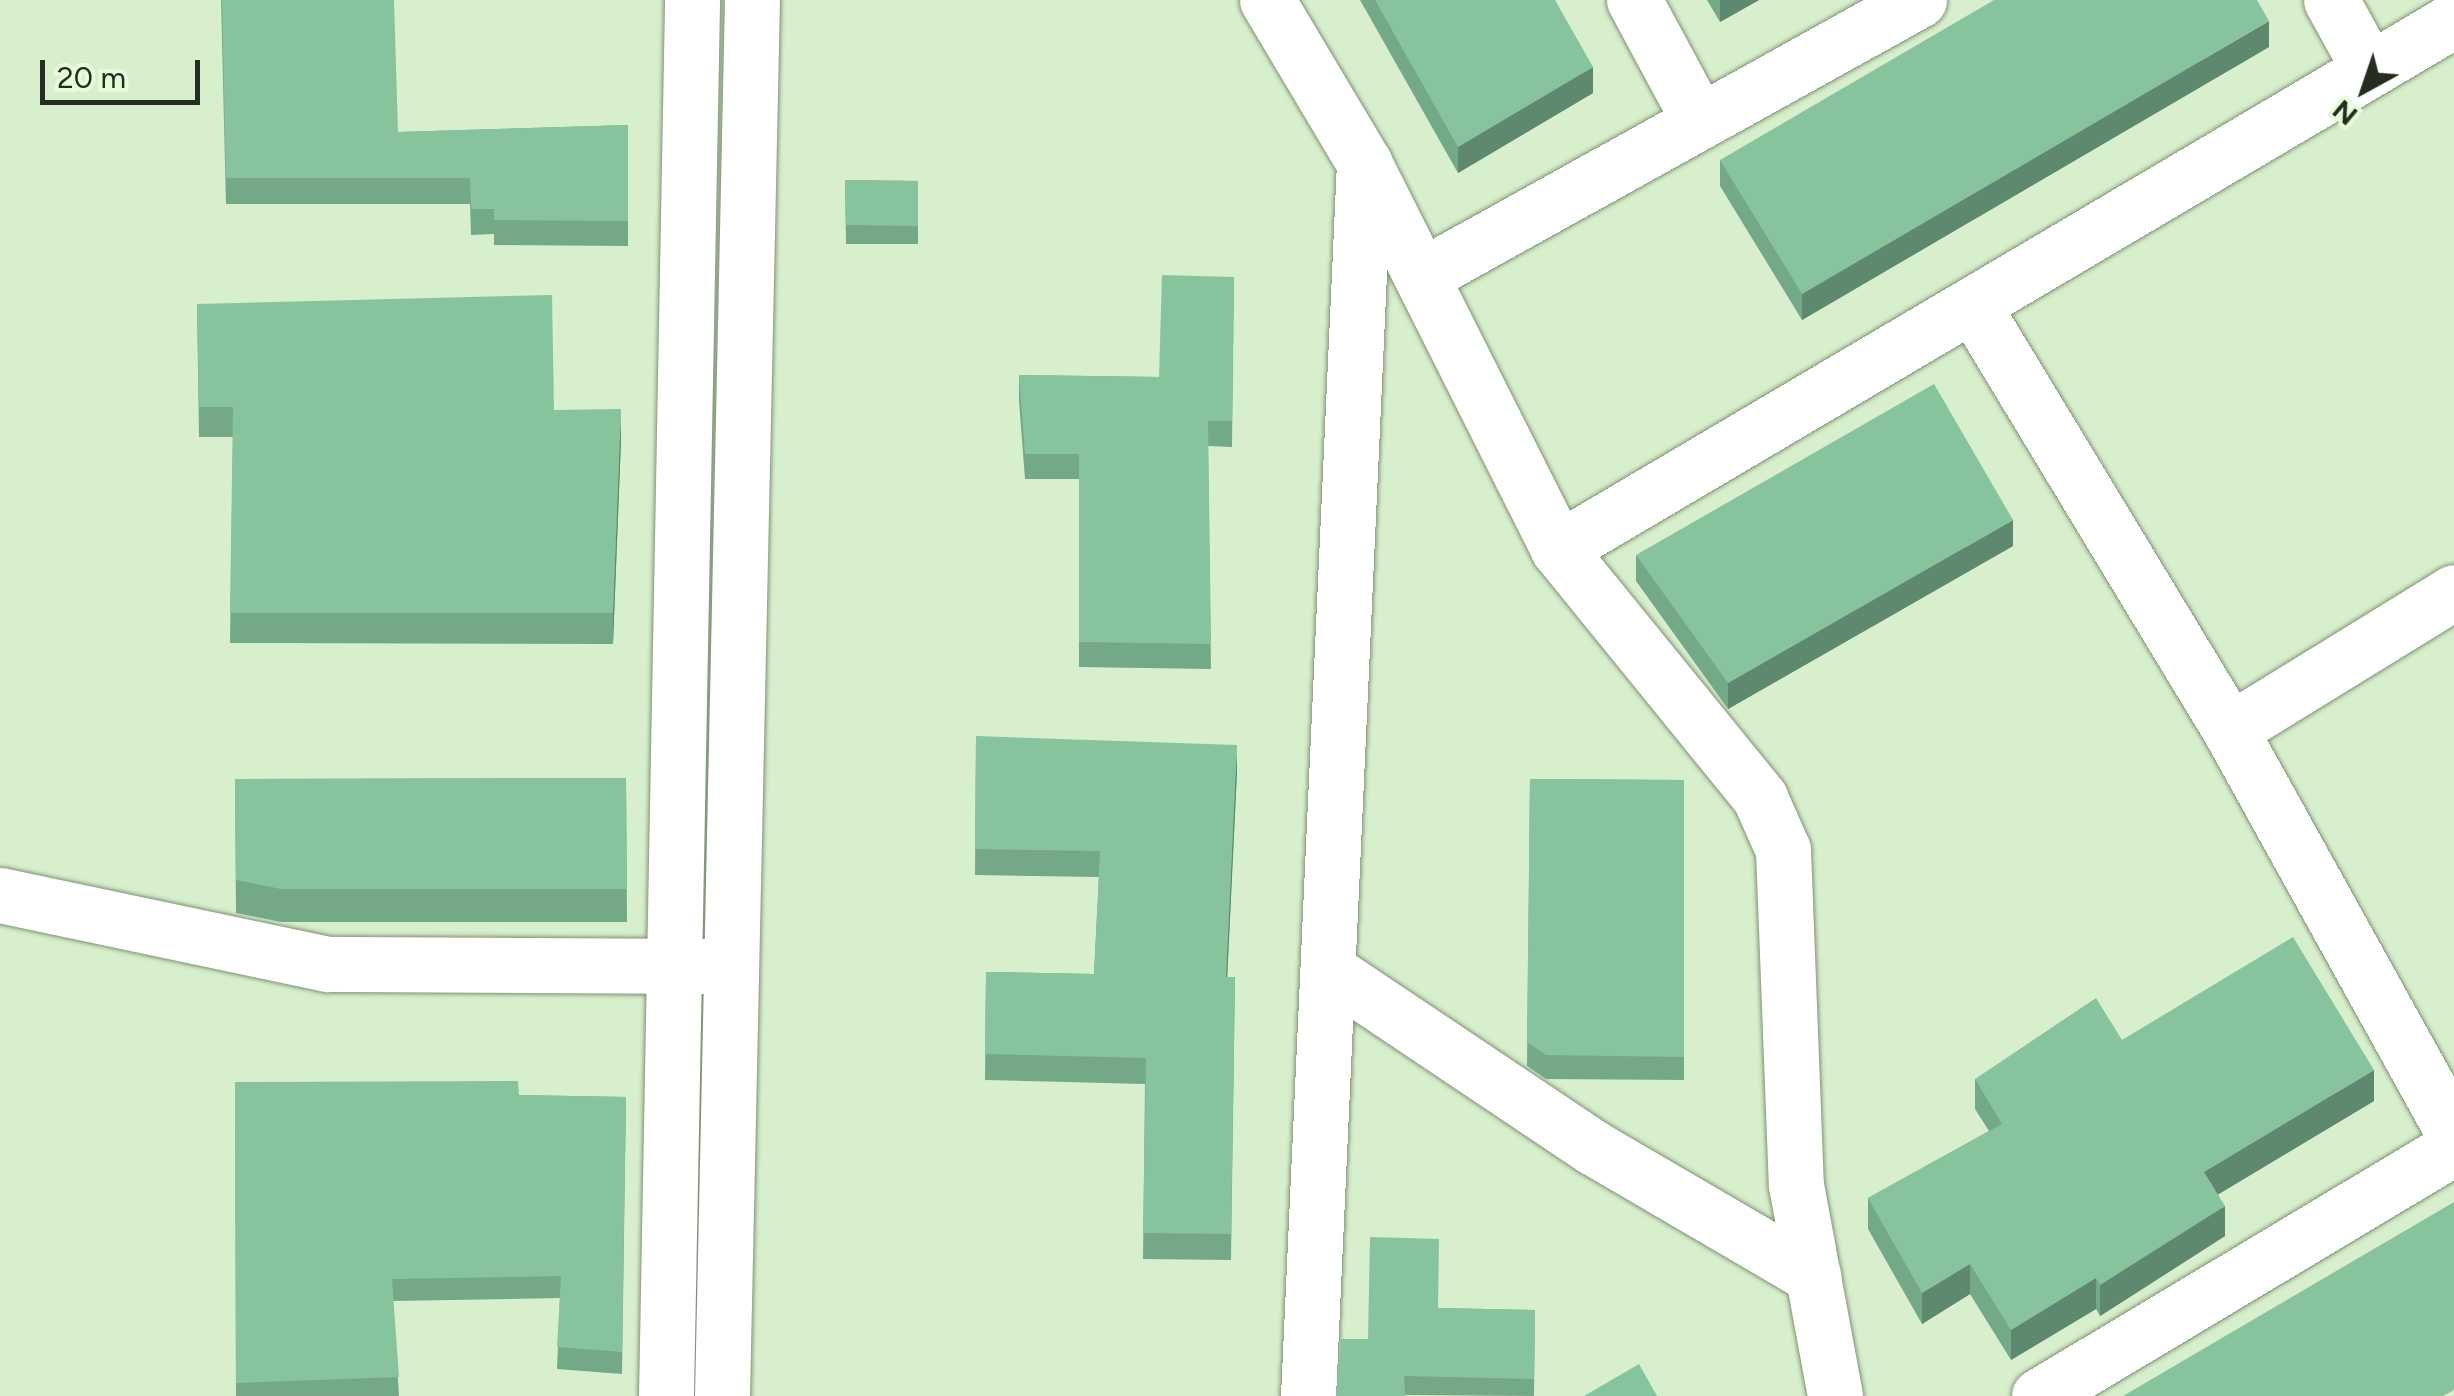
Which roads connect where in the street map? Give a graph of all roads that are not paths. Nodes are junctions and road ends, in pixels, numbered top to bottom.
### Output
1 (692, 0) edge
2 (752, 0) edge
3 (1267, 0) edge
4 (1634, 0) edge
5 (1919, 0) edge
6 (2331, 0) edge
7 (2454, 20) edge
8 (2369, 69) junction
9 (1698, 119) junction
10 (1364, 164) junction
11 (1425, 274) junction
12 (1975, 309) junction
13 (684, 334) junction
14 (744, 334) junction
15 (1558, 549) junction
16 (2454, 592) edge
17 (675, 680) junction
18 (734, 684) junction
19 (2230, 730) junction
20 (0, 895) edge
21 (727, 966) junction
22 (668, 967) junction
23 (1328, 970) junction
24 (2454, 1134) edge
25 (2454, 1148) edge
26 (1812, 1276) junction
27 (666, 1396) edge
28 (722, 1396) edge
29 (1308, 1396) edge
30 (1835, 1396) edge
31 (2039, 1396) edge

1 - 13 street
2 - 14 street
3 - 10 street
4 - 9 street
5 - 9 street
6 - 8 street
7 - 8 street
8 - 12 street
9 - 11 street
10 - 11 street
10 - 23 street
11 - 15 street
12 - 15 street
12 - 19 street
13 - 14 street
13 - 17 street
14 - 18 street
15 - 26 street
16 - 19 street
17 - 18 street
17 - 22 street
18 - 21 street
19 - 24 street
20 - 22 street
21 - 22 street
21 - 28 street
22 - 27 street
23 - 26 street
23 - 29 street
25 - 31 street
26 - 30 street

